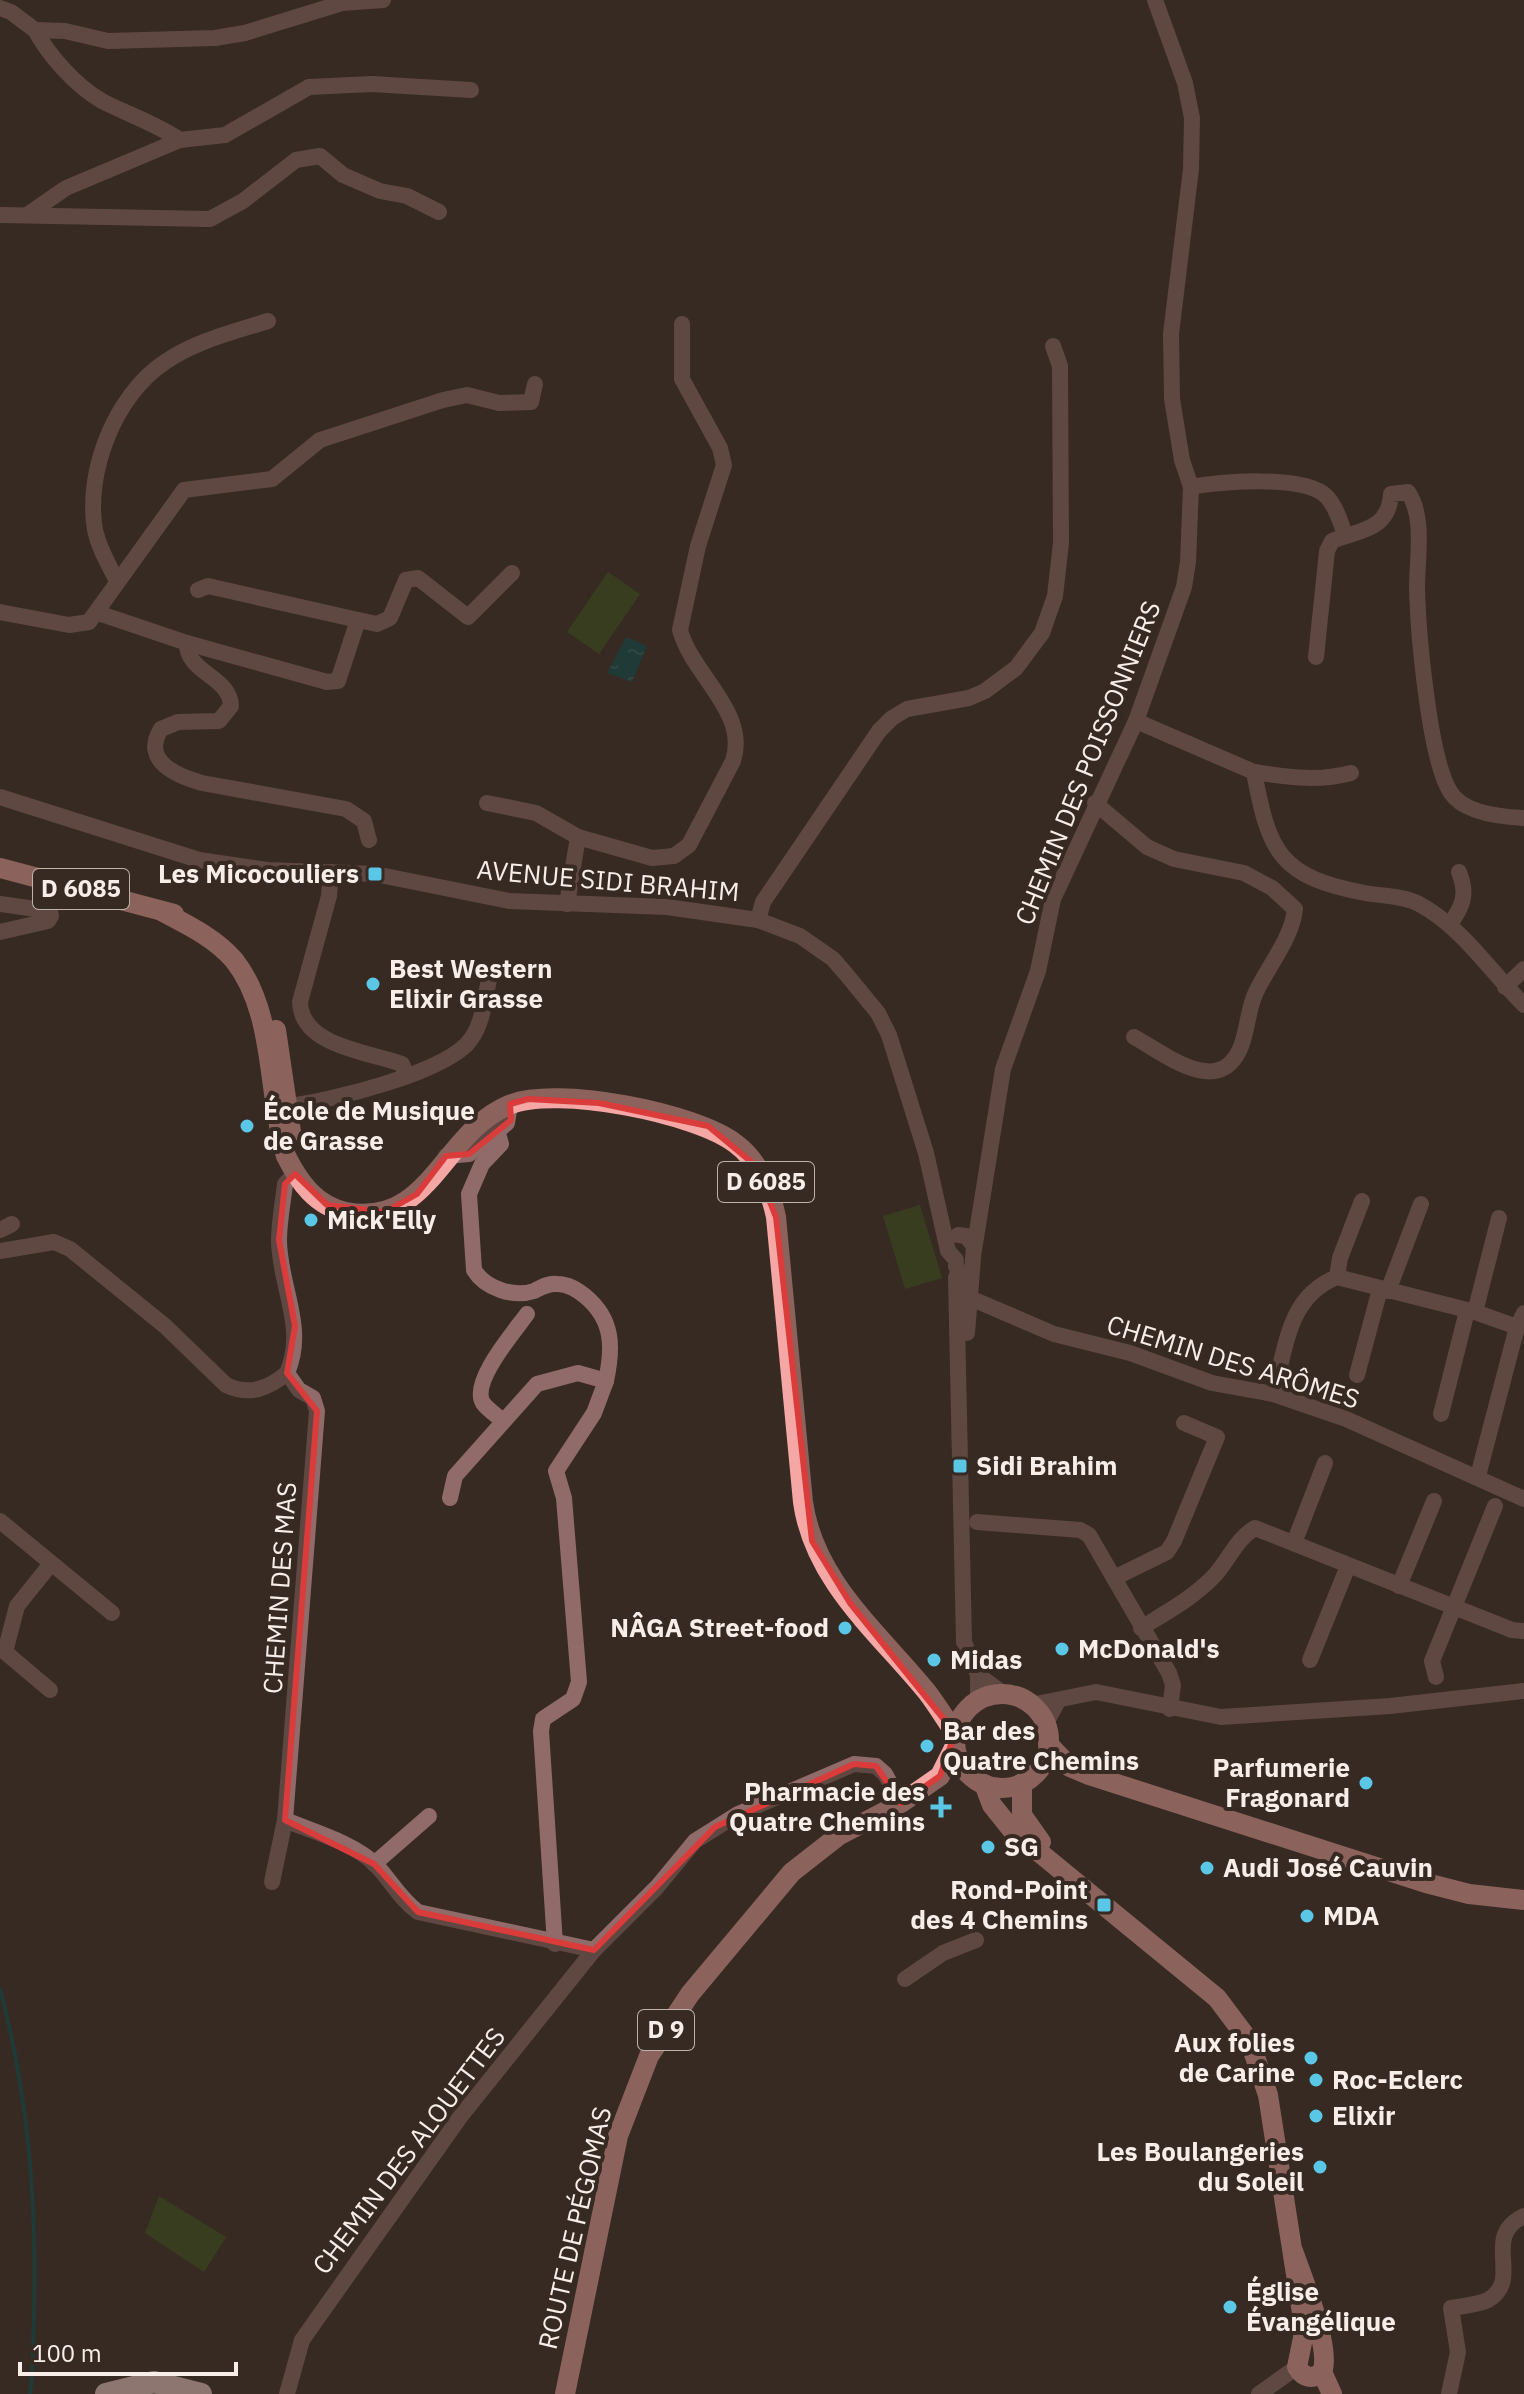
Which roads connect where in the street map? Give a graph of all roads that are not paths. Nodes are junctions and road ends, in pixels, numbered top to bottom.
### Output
1 (383, 0) edge
2 (1157, 2) edge
3 (0, 8) edge
4 (35, 30) junction
5 (471, 90) dead end
6 (180, 140) junction
7 (439, 212) dead end
8 (0, 215) edge
9 (27, 215) junction
10 (268, 321) dead end
11 (682, 324) dead end
12 (1053, 346) dead end
13 (535, 384) dead end
14 (1191, 487) junction
15 (1345, 535) junction
16 (512, 573) dead end
17 (117, 581) junction
18 (198, 590) dead end
19 (0, 612) edge
20 (98, 613) junction
21 (358, 620) junction
22 (187, 643) junction
23 (1316, 657) dead end
24 (1136, 721) junction
25 (1254, 772) junction
26 (1351, 773) dead end
27 (0, 797) edge
28 (487, 803) dead end
29 (1095, 803) junction
30 (1524, 818) edge
31 (578, 837) junction
32 (369, 840) dead end
33 (0, 868) edge
34 (331, 872) junction
35 (1459, 872) dead end
36 (0, 904) edge
37 (567, 904) junction
38 (163, 912) junction
39 (758, 920) junction
40 (1450, 924) junction
41 (0, 932) edge
42 (1524, 969) edge
43 (490, 975) dead end
44 (1505, 987) junction
45 (1524, 1005) edge
46 (263, 1029) junction
47 (1134, 1037) dead end
48 (406, 1074) junction
49 (510, 1104) junction
50 (289, 1106) junction
51 (497, 1130) junction
52 (446, 1156) junction
53 (295, 1174) junction
54 (1362, 1201) dead end
55 (1421, 1204) dead end
56 (978, 1210) junction
57 (1499, 1218) dead end
58 (956, 1238) junction
59 (0, 1251) edge
60 (964, 1258) junction
61 (1337, 1277) junction
62 (1384, 1290) junction
63 (970, 1298) junction
64 (1471, 1312) junction
65 (527, 1314) dead end
66 (1520, 1320) edge
67 (961, 1370) junction
68 (287, 1373) junction
69 (1357, 1375) dead end
70 (606, 1381) junction
71 (1273, 1394) junction
72 (1441, 1414) dead end
73 (502, 1420) junction
74 (1184, 1423) dead end
75 (1325, 1463) dead end
76 (1478, 1476) junction
77 (450, 1498) dead end
78 (1524, 1499) edge
79 (1434, 1501) dead end
80 (1495, 1506) dead end
81 (0, 1521) edge
82 (977, 1522) dead end
83 (1294, 1543) junction
84 (50, 1565) junction
85 (1348, 1566) junction
86 (1114, 1578) junction
87 (1399, 1586) junction
88 (1455, 1608) junction
89 (112, 1613) dead end
90 (1141, 1628) junction
91 (1524, 1631) edge
92 (1310, 1660) dead end
93 (978, 1675) junction
94 (1436, 1677) dead end
95 (50, 1690) dead end
96 (1524, 1691) edge
97 (929, 1694) junction
98 (1004, 1694) junction
99 (1058, 1701) junction
100 (975, 1702) junction
101 (1031, 1705) junction
102 (1170, 1709) junction
103 (1047, 1734) junction
104 (955, 1740) junction
105 (1070, 1767) junction
106 (940, 1776) junction
107 (1029, 1778) junction
108 (976, 1779) junction
109 (901, 1803) junction
110 (429, 1816) dead end
111 (285, 1820) junction
112 (374, 1864) junction
113 (1069, 1876) junction
114 (272, 1882) dead end
115 (1524, 1900) edge
116 (976, 1940) dead end
117 (555, 1944) junction
118 (594, 1950) junction
119 (905, 1979) dead end
120 (1524, 2216) edge
121 (1311, 2369) edge
122 (106, 2394) edge
123 (201, 2394) edge
124 (287, 2394) edge
125 (565, 2394) edge
126 (1259, 2394) edge
127 (1332, 2394) edge
128 (1449, 2394) edge

1 - 4 street
2 - 14 street, CHEMIN DES POISSONNIERS
3 - 4 street
4 - 6 street
5 - 6 street
6 - 9 street
7 - 9 street
8 - 9 street
10 - 17 street
11 - 31 street
12 - 39 street
13 - 17 street
14 - 15 street
14 - 24 street, CHEMIN DES POISSONNIERS
15 - 23 street
15 - 30 street
16 - 21 street
17 - 20 street
18 - 21 street
19 - 20 street
20 - 22 street
21 - 22 street
22 - 32 street
24 - 25 street
24 - 29 street, CHEMIN DES POISSONNIERS
25 - 26 street
25 - 40 street
27 - 34 street, AVENUE SIDI BRAHIM
28 - 31 street
29 - 47 street
29 - 56 street, CHEMIN DES POISSONNIERS
31 - 37 street
33 - 38 main road, D 6085
34 - 37 street, AVENUE SIDI BRAHIM
34 - 48 street
35 - 40 street
36 - 41 street
37 - 39 street, AVENUE SIDI BRAHIM
38 - 46 main road, D 6085
38 - 50 main road, D 6085
39 - 58 street, AVENUE SIDI BRAHIM
40 - 44 street
42 - 44 street
43 - 48 street
44 - 45 street
46 - 50 main road
46 - 53 main road, D 6085
48 - 50 street
49 - 51 street
49 - 52 main road, D 6085
49 - 97 main road, D 6085
50 - 53 main road, D 6085
51 - 52 street
51 - 70 street
52 - 53 main road, D 6085
53 - 68 street
54 - 61 street
55 - 62 street
56 - 58 street, CHEMIN DES POISSONNIERS
56 - 60 street, CHEMIN DES POISSONNIERS
57 - 64 street
58 - 60 street
58 - 60 street
59 - 68 street
60 - 63 street
60 - 67 street
61 - 62 street
61 - 71 street
62 - 64 street
62 - 69 street
63 - 67 street
63 - 71 street, CHEMIN DES ARÔMES
64 - 66 street
64 - 72 street
65 - 73 street
66 - 76 street
67 - 93 street
68 - 111 street, CHEMIN DES MAS
70 - 73 street
70 - 117 street
71 - 76 street, CHEMIN DES ARÔMES
73 - 77 street
74 - 86 street
75 - 83 street
76 - 78 street, CHEMIN DES ARÔMES
79 - 87 street
80 - 88 street
81 - 84 street
82 - 86 street
83 - 85 street
83 - 90 street
84 - 89 street
84 - 95 street
85 - 87 street
85 - 92 street
86 - 90 street
87 - 88 street
88 - 91 street
88 - 94 street
90 - 102 street
93 - 98 street
93 - 100 street
96 - 102 street
97 - 100 main road
97 - 104 main road, D 6085
98 - 100 main road
98 - 101 main road
99 - 101 street
99 - 102 street
99 - 103 street
100 - 104 main road
101 - 103 main road
103 - 105 main road
103 - 107 main road
104 - 106 main road, D 9
104 - 108 main road
105 - 107 main road
105 - 115 main road
106 - 108 main road
106 - 109 main road, ROUTE DE PÉGOMAS / D 9
107 - 108 main road
107 - 113 main road
108 - 113 main road
109 - 118 street
109 - 125 main road, ROUTE DE PÉGOMAS / D 9
110 - 112 street
111 - 112 street
111 - 114 street, CHEMIN DES MAS
112 - 117 street
113 - 121 main road
116 - 119 street
117 - 118 street
118 - 124 street, CHEMIN DES ALOUETTES
120 - 128 street
121 - 126 street
121 - 127 main road
122 - 123 highway

